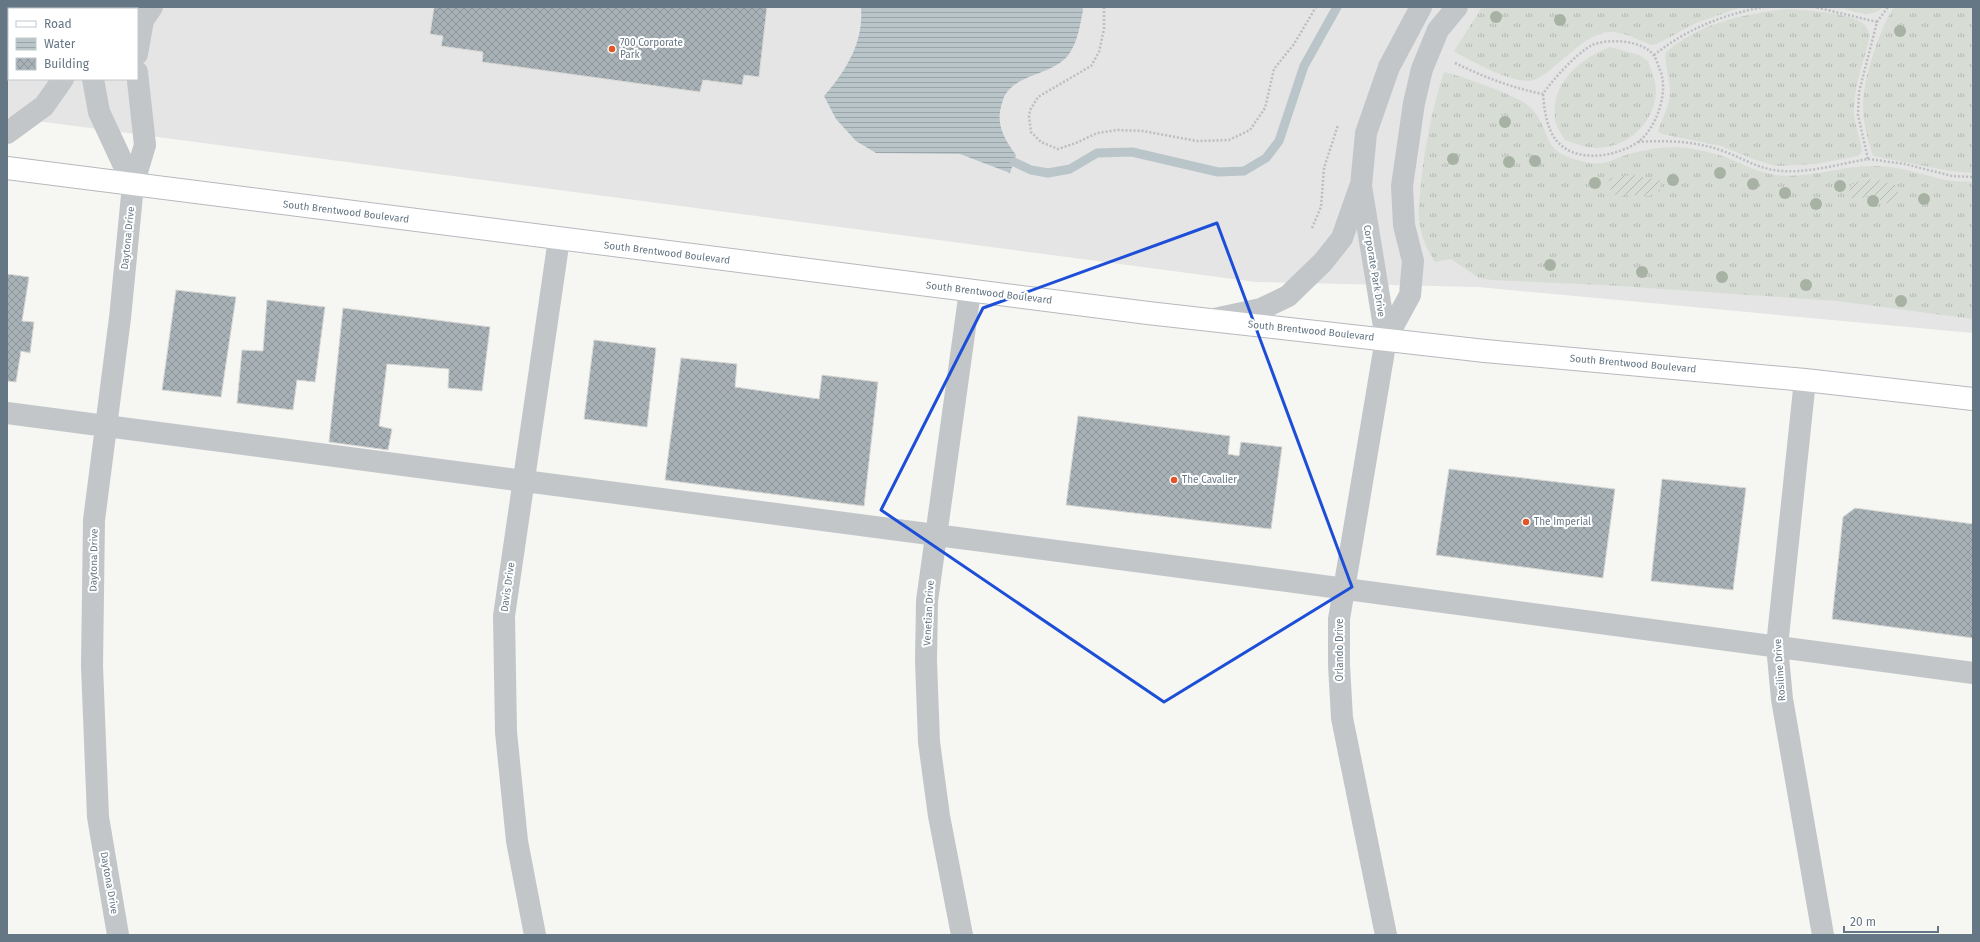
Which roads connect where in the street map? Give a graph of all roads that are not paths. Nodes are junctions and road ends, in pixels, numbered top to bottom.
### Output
1 (152, 7) edge
2 (1421, 7) edge
3 (1457, 7) edge
4 (138, 48) edge
5 (62, 80) edge
6 (93, 80) edge
7 (138, 80) edge
8 (7, 133) edge
9 (7, 168) edge
10 (133, 185) junction
11 (1361, 186) junction
12 (559, 239) junction
13 (970, 291) junction
14 (1209, 320) junction
15 (1386, 339) junction
16 (1805, 380) junction
17 (1973, 399) edge
18 (7, 413) edge
19 (106, 426) junction
20 (524, 479) junction
21 (937, 536) junction
22 (1345, 589) junction
23 (1777, 646) junction
24 (1973, 673) edge
25 (118, 935) edge
26 (535, 935) edge
27 (962, 935) edge
28 (1386, 935) edge
29 (1823, 935) edge

1 - 4 street
2 - 11 street, Corporate Park Drive
3 - 15 street, Corporate Park Drive
5 - 8 street
6 - 10 street
7 - 10 street
9 - 10 main road, South Brentwood Boulevard
10 - 12 main road, South Brentwood Boulevard
10 - 19 street, Daytona Drive
11 - 14 street
11 - 15 street, Corporate Park Drive
12 - 13 main road, South Brentwood Boulevard
12 - 20 street, Davis Drive
13 - 14 main road, South Brentwood Boulevard
13 - 21 street, Venetian Drive
14 - 15 main road, South Brentwood Boulevard
15 - 16 main road, South Brentwood Boulevard
15 - 22 street, Orlando Drive
16 - 17 main road, South Brentwood Boulevard
16 - 23 street, Rosiline Drive
18 - 19 street
19 - 20 street
19 - 25 street, Daytona Drive
20 - 21 street
20 - 26 street, Davis Drive
21 - 22 street
21 - 27 street, Venetian Drive
22 - 23 street
22 - 28 street, Orlando Drive
23 - 24 street
23 - 29 street, Rosiline Drive

